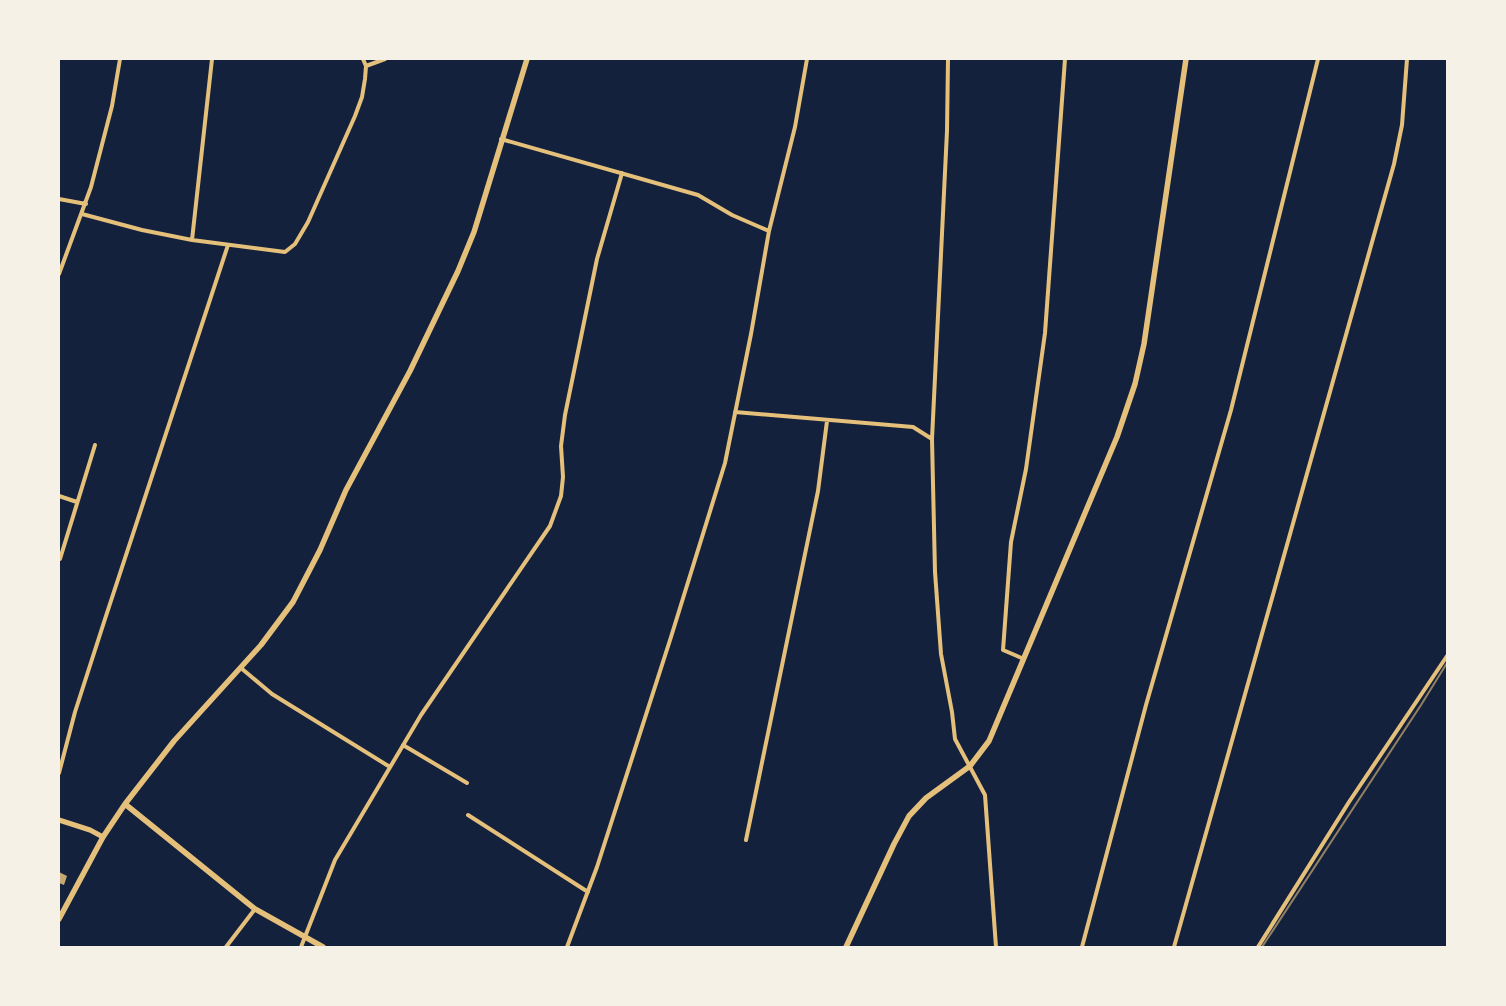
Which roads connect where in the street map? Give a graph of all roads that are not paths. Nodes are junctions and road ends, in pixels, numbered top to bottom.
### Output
1 (120, 59) edge
2 (212, 59) edge
3 (363, 59) edge
4 (384, 59) edge
5 (527, 59) edge
6 (807, 59) edge
7 (948, 59) edge
8 (1065, 59) edge
9 (1186, 59) edge
10 (1318, 59) edge
11 (1407, 59) edge
12 (366, 66) junction
13 (502, 139) junction
14 (622, 173) junction
15 (59, 199) edge
16 (86, 204) junction
17 (82, 214) junction
18 (769, 231) junction
19 (192, 240) junction
20 (228, 245) junction
21 (59, 274) edge
22 (735, 412) junction
23 (827, 421) junction
24 (932, 439) junction
25 (95, 445) dead end
26 (59, 496) edge
27 (77, 502) junction
28 (60, 559) edge
29 (1447, 656) edge
30 (1024, 659) junction
31 (241, 668) junction
32 (403, 745) junction
33 (970, 766) junction
34 (390, 767) junction
35 (59, 773) edge
36 (466, 783) dead end
37 (125, 804) junction
38 (468, 816) dead end
39 (59, 820) edge
40 (103, 837) junction
41 (746, 840) dead end
42 (588, 892) junction
43 (255, 909) junction
44 (59, 919) edge
45 (305, 938) junction
46 (226, 947) edge
47 (301, 947) edge
48 (323, 947) edge
49 (568, 947) edge
50 (846, 947) edge
51 (996, 947) edge
52 (1082, 947) edge
53 (1174, 947) edge
54 (1258, 947) edge

1 - 16 street
2 - 19 street
3 - 12 street
4 - 12 street
5 - 13 main road
6 - 18 street
7 - 24 street
8 - 30 street
9 - 30 main road
10 - 52 street
11 - 53 street
12 - 20 street
13 - 14 street
13 - 31 main road
14 - 18 street
14 - 32 street
15 - 16 street
16 - 17 street
17 - 19 street
17 - 21 street
18 - 22 street
19 - 20 street
20 - 35 street
22 - 23 street
22 - 42 street
23 - 24 street
23 - 41 street
24 - 33 street
25 - 27 street
26 - 27 street
27 - 28 street
29 - 54 street
30 - 33 main road
31 - 34 street
31 - 37 main road
32 - 34 street
32 - 36 street
33 - 50 main road
33 - 51 street
34 - 45 street
37 - 40 main road
37 - 43 main road
38 - 42 street
39 - 40 street
40 - 44 main road
42 - 49 street
43 - 45 main road
43 - 46 street
45 - 47 street
45 - 48 main road

